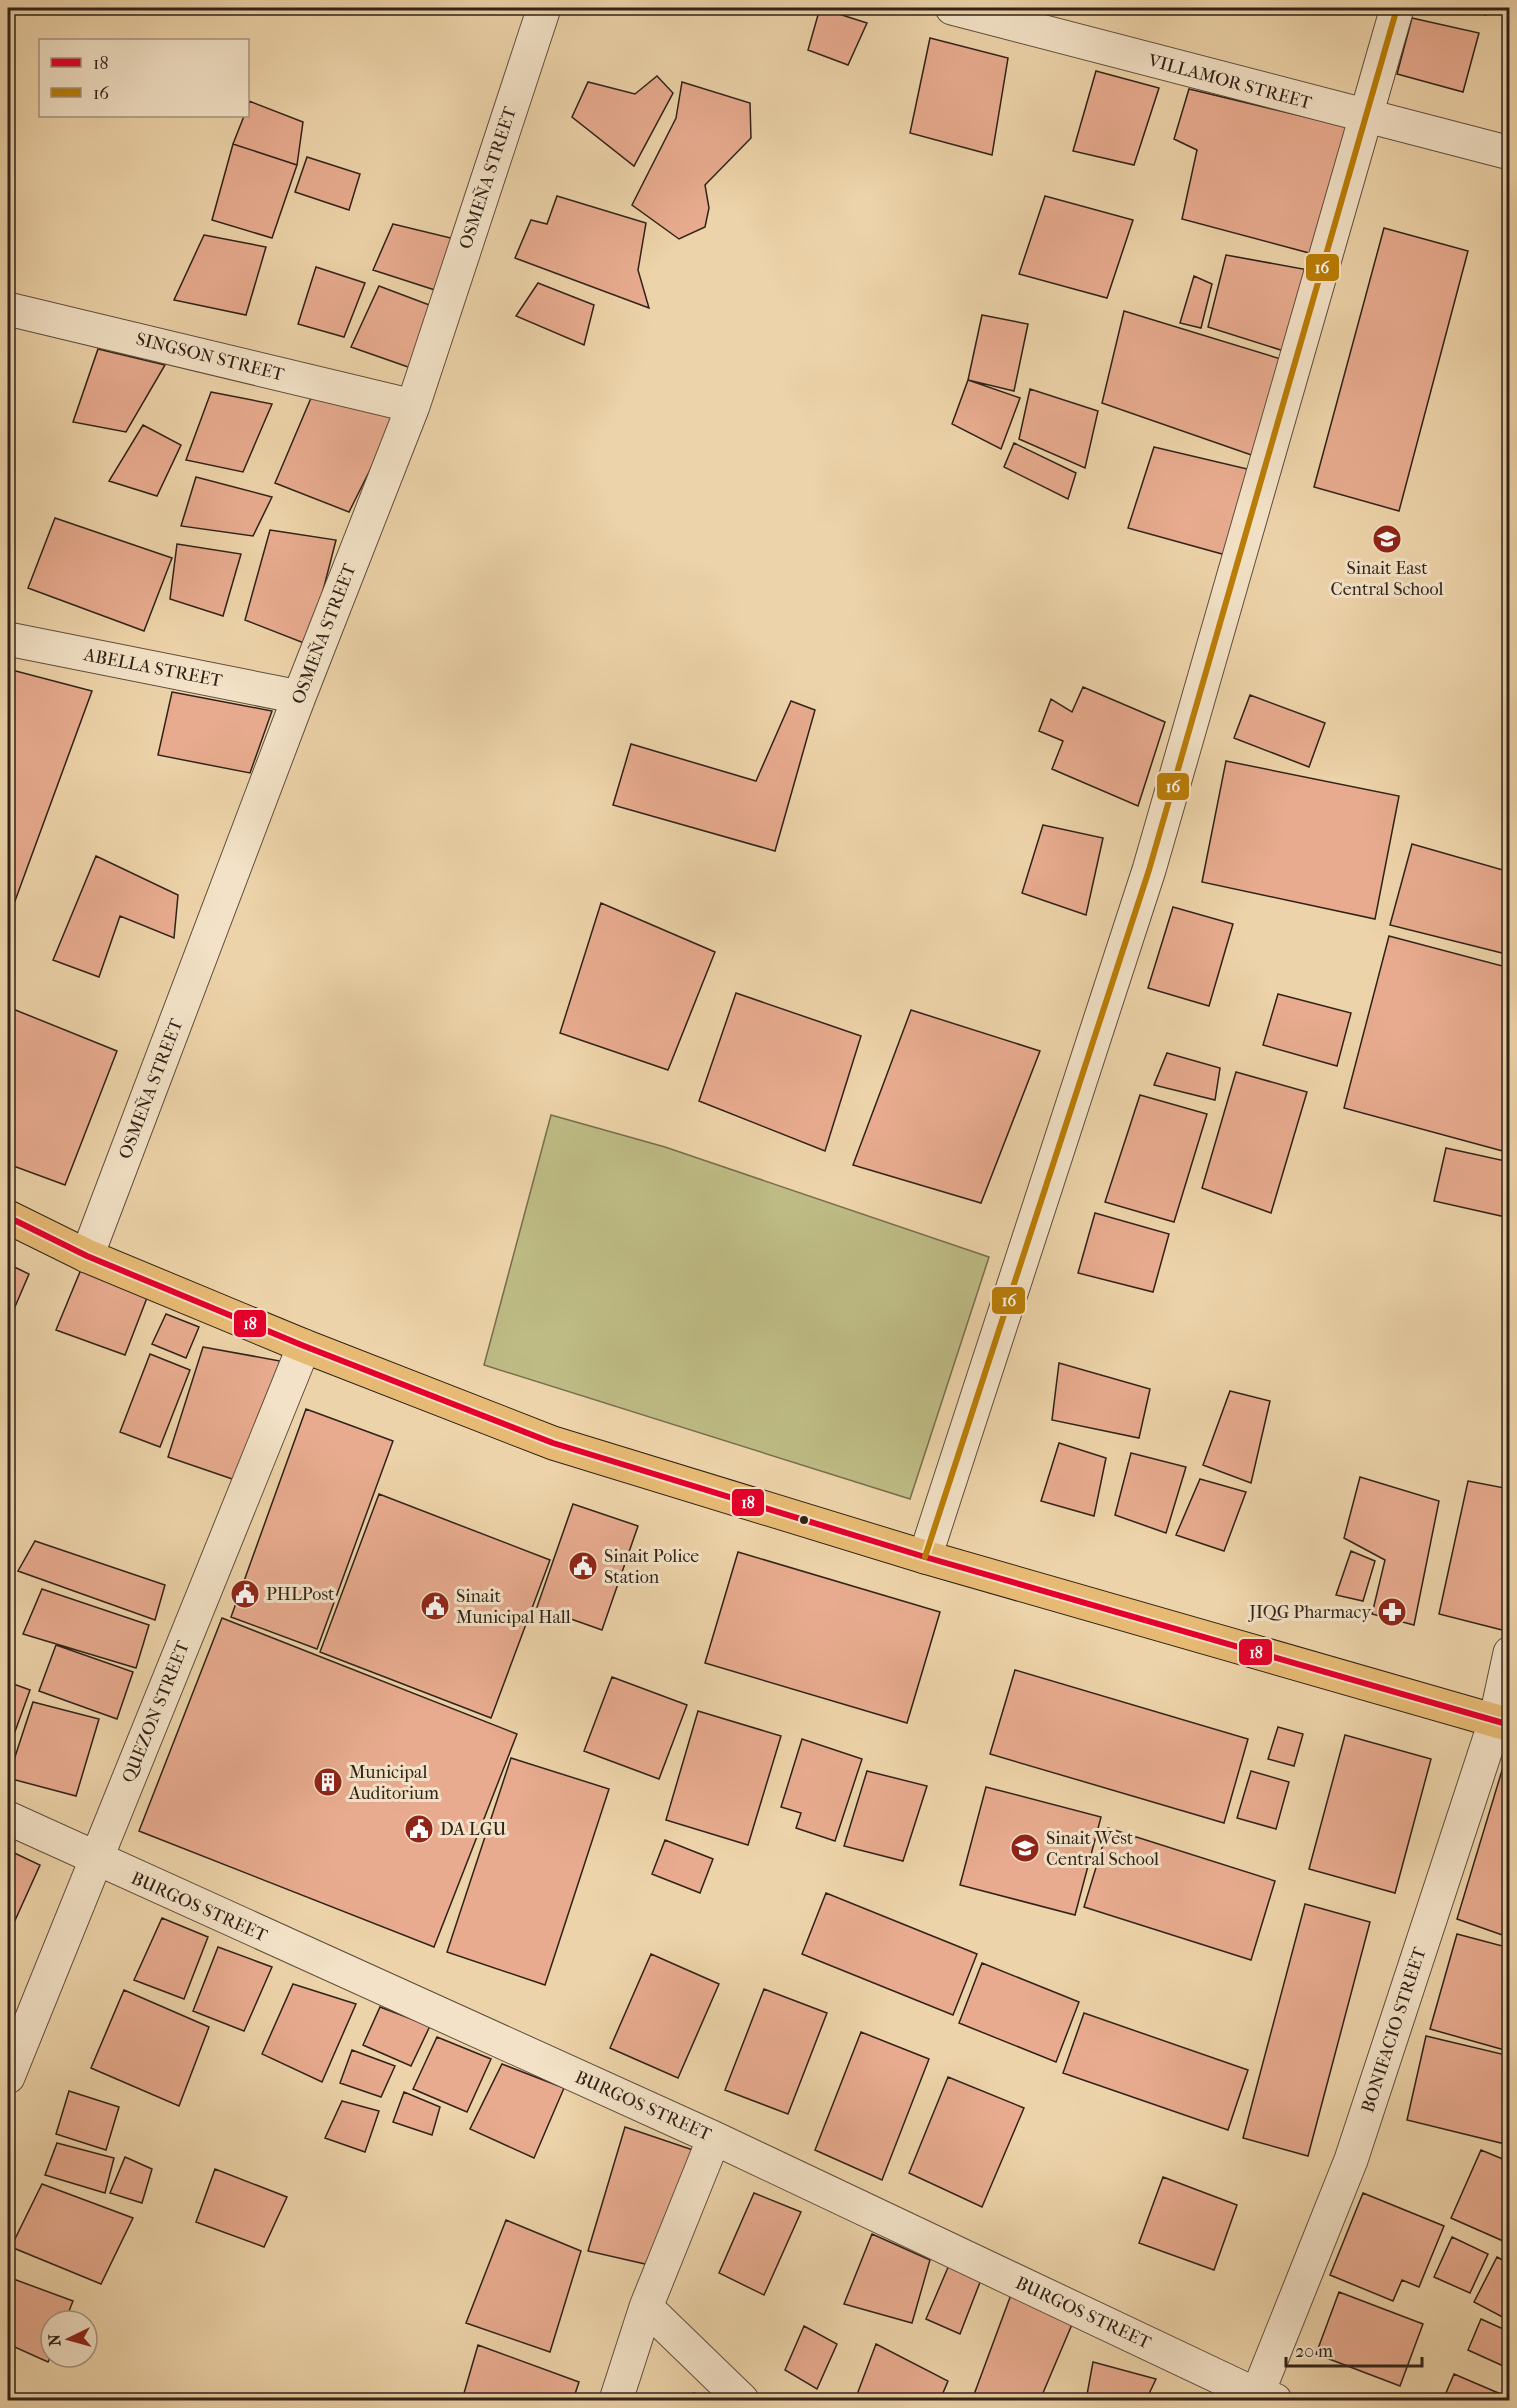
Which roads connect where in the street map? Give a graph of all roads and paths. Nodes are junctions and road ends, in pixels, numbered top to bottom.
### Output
1 (544, 8) edge
2 (952, 8) edge
3 (1397, 8) edge
4 (1365, 118) junction
5 (1509, 153) edge
6 (8, 309) edge
7 (413, 406) junction
8 (8, 639) edge
9 (299, 697) junction
10 (8, 1217) edge
11 (87, 1256) junction
12 (304, 1346) junction
13 (925, 1557) junction
14 (1509, 1653) edge
15 (1502, 1724) edge
16 (8, 1818) edge
17 (96, 1860) junction
18 (8, 2077) edge
19 (714, 2138) junction
20 (646, 2307) junction
21 (1262, 2399) edge
22 (616, 2400) edge
23 (742, 2400) edge

1 - 7 street, OSMEÑA STREET
2 - 4 street, VILLAMOR STREET
3 - 4 street
4 - 5 street, VILLAMOR STREET
4 - 13 street
6 - 7 street, SINGSON STREET
7 - 9 street, OSMEÑA STREET
8 - 9 street, ABELLA STREET
9 - 11 street, OSMEÑA STREET
10 - 11 highway
11 - 12 highway
12 - 13 highway
12 - 17 street, QUEZON STREET
13 - 15 highway
14 - 15 street, BONIFACIO STREET
15 - 21 street, BONIFACIO STREET
16 - 17 street, BURGOS STREET
17 - 18 street, QUEZON STREET
17 - 19 street, BURGOS STREET
19 - 20 street
19 - 21 street, BURGOS STREET
20 - 22 street
20 - 23 street

